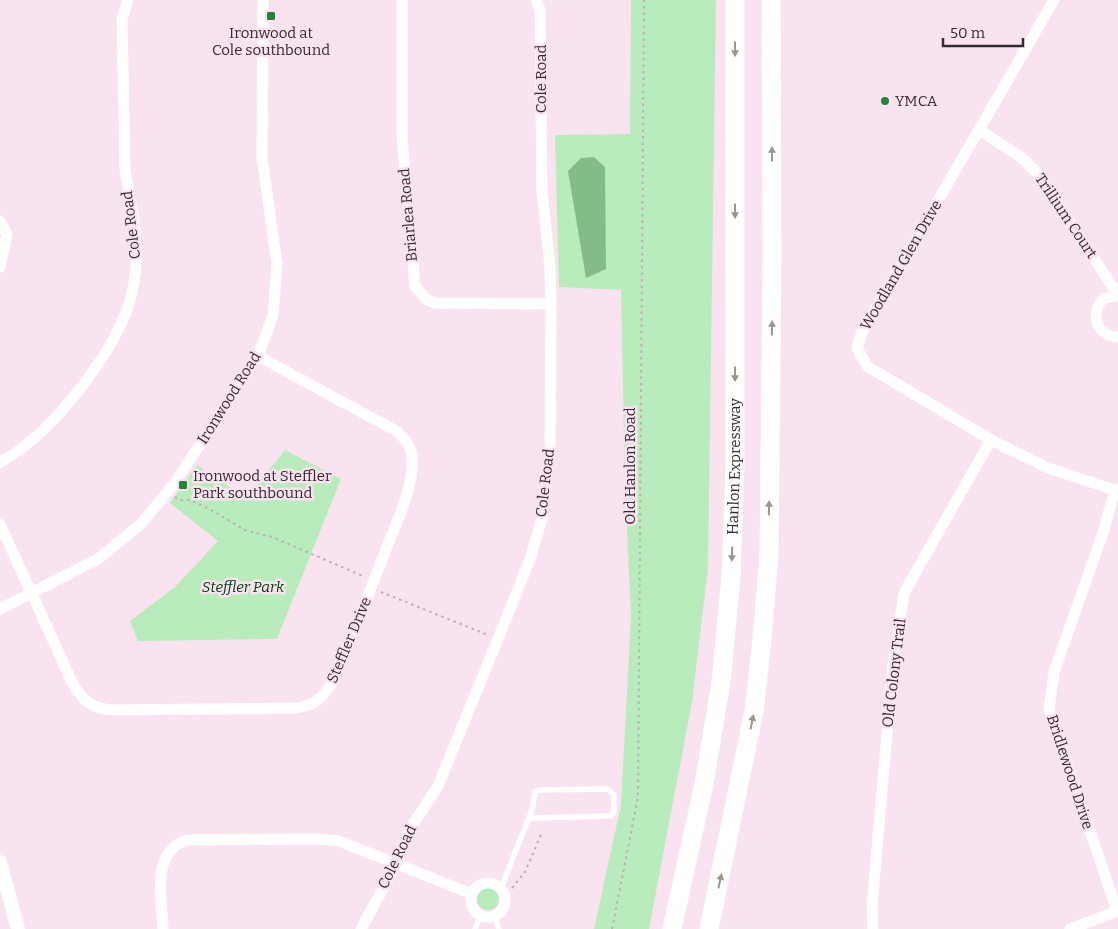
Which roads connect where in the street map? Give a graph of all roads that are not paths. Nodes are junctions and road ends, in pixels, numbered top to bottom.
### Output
1 (128, 0) edge
2 (262, 0) edge
3 (402, 0) edge
4 (536, 0) edge
5 (734, 0) edge
6 (771, 0) edge
7 (1054, 0) edge
8 (979, 130) junction
9 (0, 221) edge
10 (0, 267) edge
11 (1118, 295) edge
12 (551, 304) junction
13 (1118, 337) edge
14 (258, 356) junction
15 (992, 440) junction
16 (0, 462) edge
17 (1116, 490) edge
18 (0, 524) edge
19 (32, 594) junction
20 (0, 609) edge
21 (527, 821) junction
22 (0, 862) edge
23 (396, 863) junction
24 (506, 888) junction
25 (472, 894) junction
26 (1117, 911) edge
27 (481, 915) junction
28 (494, 916) junction
29 (18, 929) edge
30 (163, 929) edge
31 (361, 929) edge
32 (475, 929) edge
33 (499, 929) edge
34 (672, 929) edge
35 (709, 929) edge
36 (873, 929) edge
37 (1070, 929) edge

1 - 16 street, Cole Road
2 - 14 street, Ironwood Road
3 - 12 street, Briarlea Road
4 - 12 street, Cole Road
5 -> 34 highway, Hanlon Expressway
35 -> 6 highway
7 - 8 street, Woodland Glen Drive
8 - 11 street, Trillium Court
8 - 15 street, Woodland Glen Drive
9 - 10 street
11 - 13 street, Trillium Court
12 - 23 street, Cole Road
14 - 19 street, Ironwood Road
14 - 19 street, Steffler Drive
15 - 17 street, Woodland Glen Drive
15 - 36 street, Old Colony Trail
17 - 26 street, Bridlewood Drive
18 - 19 street, Steffler Drive
19 - 20 street, Ironwood Road
21 - 21 lane
21 - 24 lane
22 - 29 street
23 - 25 street
23 - 30 street
23 - 31 street, Cole Road
24 - 25 street
24 - 28 street
25 - 27 street
26 - 37 street
27 - 28 street
27 - 32 lane
28 - 33 lane

